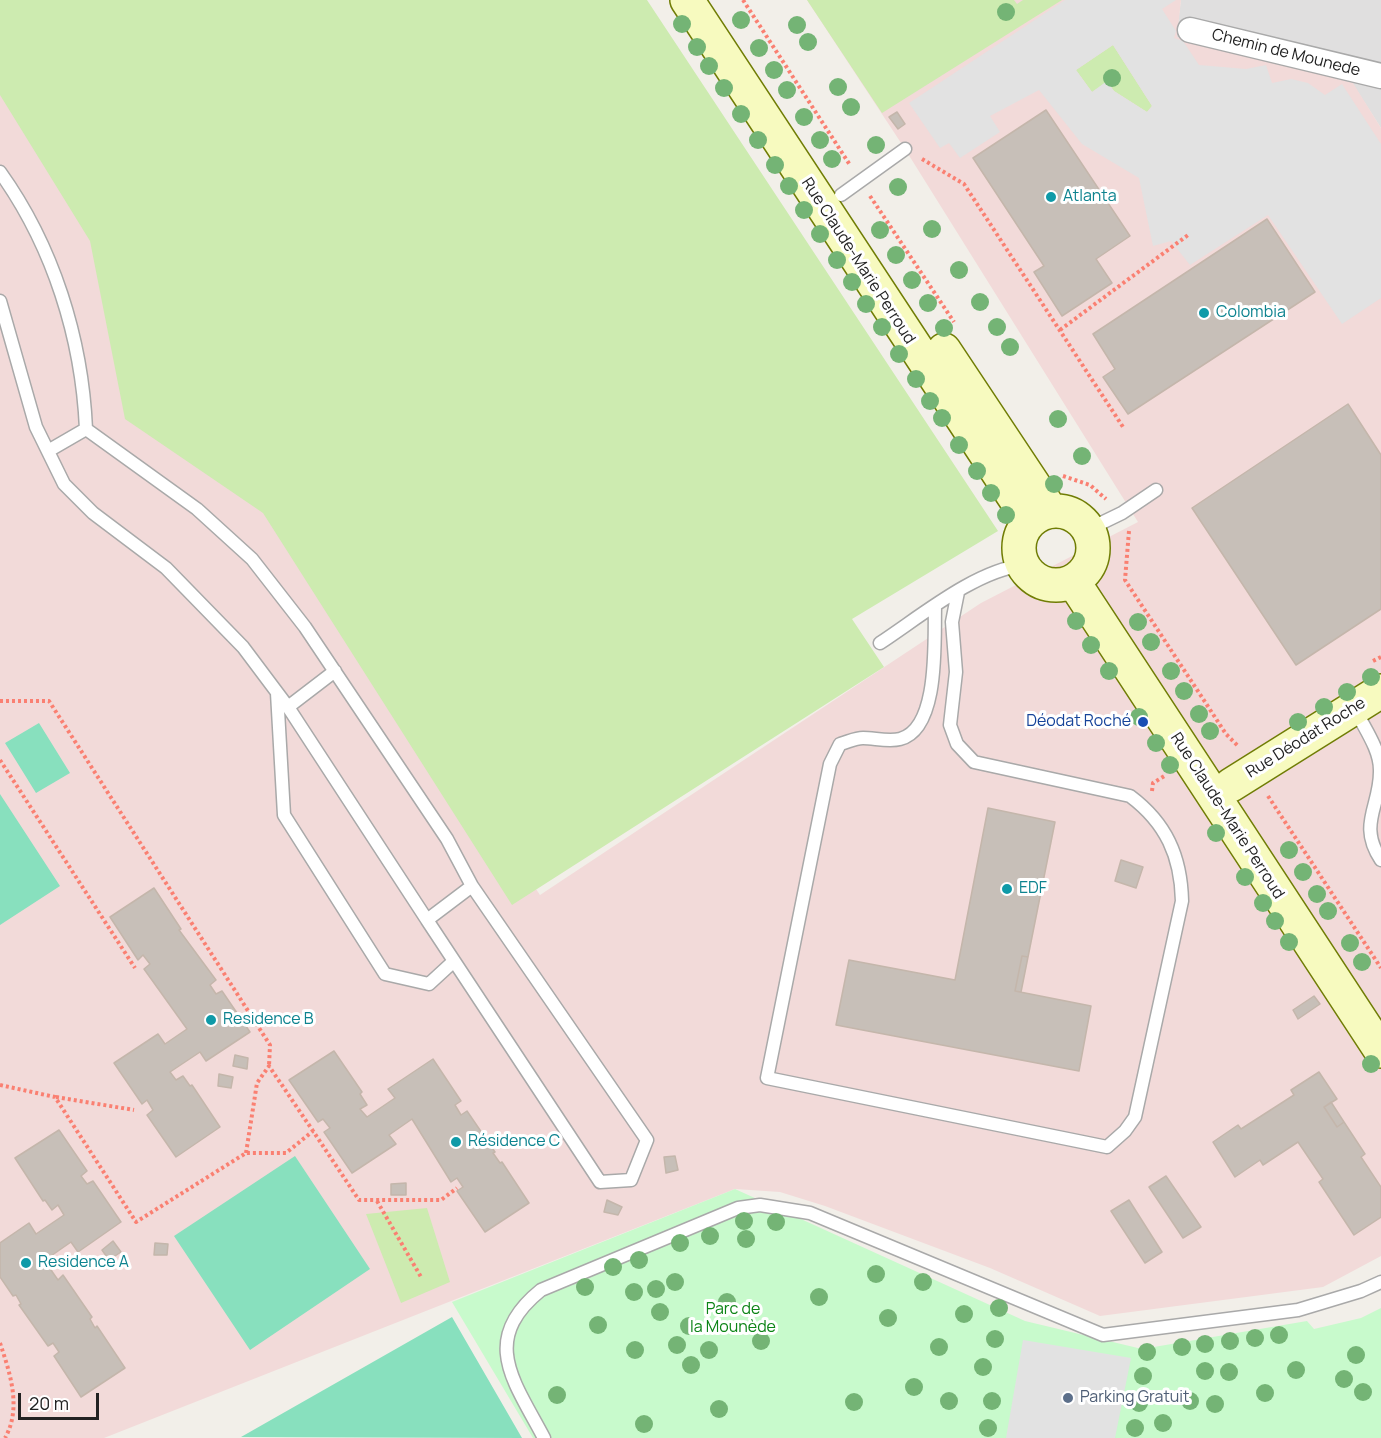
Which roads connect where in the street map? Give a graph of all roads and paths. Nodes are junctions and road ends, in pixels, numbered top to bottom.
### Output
1 (687, 0) edge
2 (714, 0) edge
3 (1190, 30) dead end
4 (1381, 76) edge
5 (905, 149) joint
6 (0, 171) edge
7 (841, 195) junction
8 (1188, 235) dead end
9 (0, 301) edge
10 (1060, 330) junction
11 (1123, 427) dead end
12 (86, 429) junction
13 (48, 451) junction
14 (1156, 490) dead end
15 (1041, 516) junction
16 (1089, 530) junction
17 (1023, 565) junction
18 (1080, 574) junction
19 (958, 592) junction
20 (935, 607) junction
21 (880, 643) dead end
22 (335, 671) junction
23 (277, 692) junction
24 (0, 700) edge
25 (1368, 700) edge
26 (288, 707) junction
27 (0, 760) edge
28 (1231, 785) junction
29 (1381, 860) edge
30 (472, 886) junction
31 (427, 920) junction
32 (454, 961) junction
33 (135, 968) dead end
34 (1381, 1020) edge
35 (1381, 1051) edge
36 (269, 1066) junction
37 (0, 1085) edge
38 (55, 1097) junction
39 (134, 1110) dead end
40 (313, 1131) junction
41 (246, 1153) junction
42 (457, 1188) dead end
43 (376, 1200) junction
44 (421, 1277) dead end
45 (1381, 1282) edge
46 (0, 1343) edge
47 (5, 1438) edge
48 (544, 1438) edge

1 - 15 street, Rue Claude-Marie Perroud
2 - 7 street, Rue Claude-Marie Perroud
3 - 4 street, Chemin de Mounede
5 - 7 lane
5 - 10 path
6 - 12 lane
7 - 15 street, Rue Claude-Marie Perroud
8 - 10 path
9 - 13 lane
10 - 11 path
12 - 13 lane
12 - 22 lane
13 - 23 lane
14 - 16 lane
15 - 16 street
15 - 17 street
16 - 18 street
17 - 18 street
17 - 19 lane
18 - 28 street, Rue Claude-Marie Perroud
18 - 35 street, Rue Claude-Marie Perroud
19 - 20 lane
19 - 20 lane
20 - 21 lane
22 - 26 lane
22 - 30 lane
23 - 26 lane
23 - 32 lane
24 - 36 path
25 - 28 street, Rue Déodat Roche
25 - 29 lane
26 - 31 lane
27 - 33 path
28 - 34 street, Rue Claude-Marie Perroud
30 - 31 lane
30 - 32 lane
31 - 32 lane
36 - 40 path
36 - 41 path
37 - 38 path
38 - 39 path
38 - 41 path
40 - 41 path
40 - 43 path
42 - 43 path
43 - 44 path
45 - 48 lane
46 - 47 path

